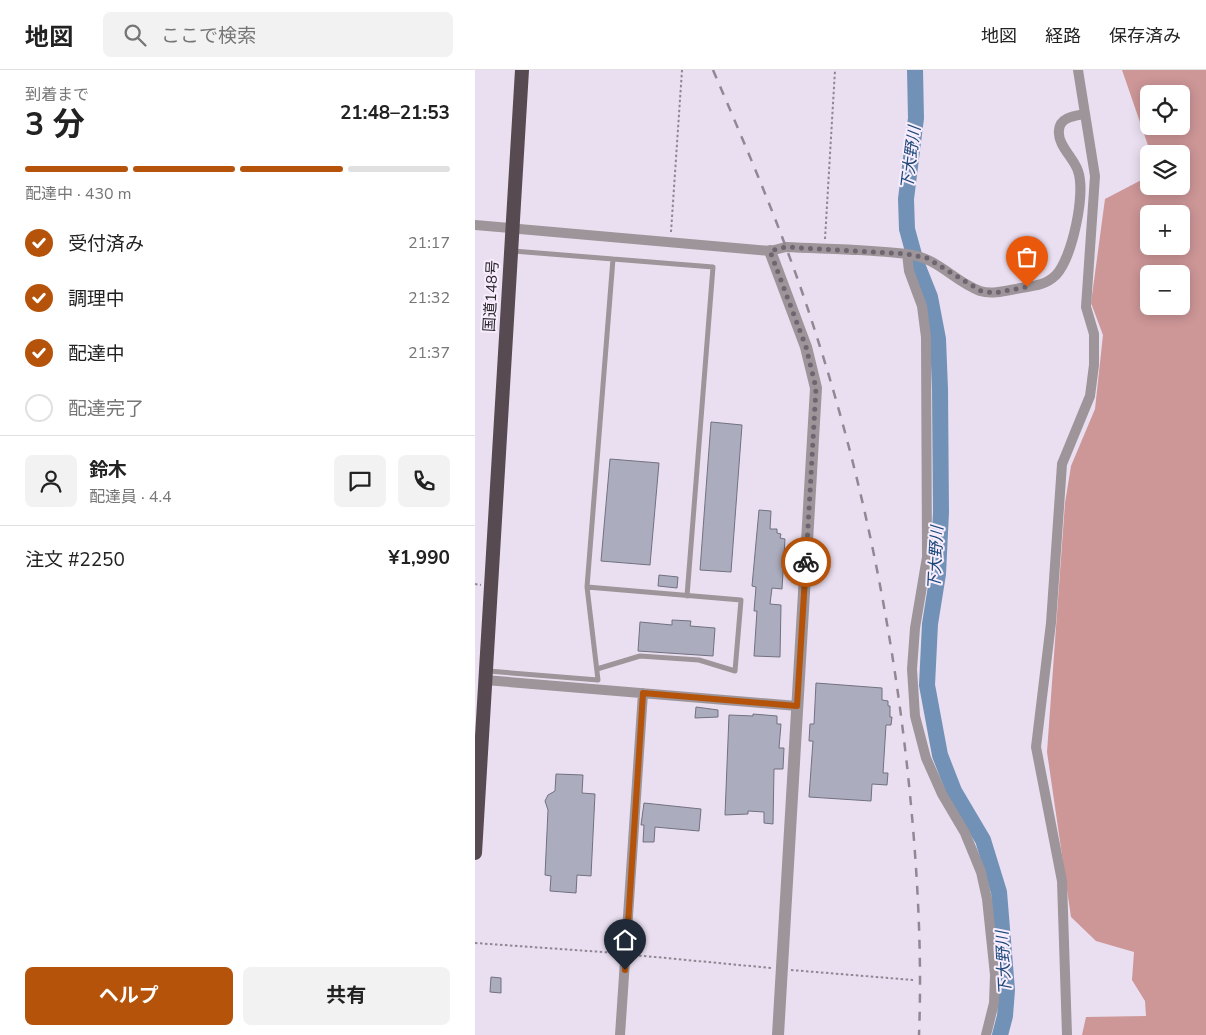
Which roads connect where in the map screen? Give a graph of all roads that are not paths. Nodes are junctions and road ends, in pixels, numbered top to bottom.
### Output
1 (522, 70) edge
2 (1078, 70) edge
3 (1085, 114) junction
4 (475, 225) edge
5 (511, 228) junction
6 (509, 251) junction
7 (770, 251) junction
8 (907, 254) junction
9 (613, 259) junction
10 (587, 588) junction
11 (687, 596) junction
12 (597, 669) junction
13 (485, 675) junction
14 (643, 693) junction
15 (797, 706) junction
16 (475, 853) edge
17 (621, 1035) edge
18 (778, 1035) edge
19 (986, 1035) edge
20 (1067, 1035) edge

1 - 5 highway, 国道148号
2 - 3 street
3 - 8 street
3 - 20 street
4 - 5 street
5 - 6 highway, 国道148号
5 - 7 street
6 - 9 lane
6 - 13 highway, 国道148号
7 - 8 street
7 - 15 street
8 - 19 street
9 - 10 lane
9 - 11 lane
10 - 11 lane
10 - 12 lane
11 - 12 lane
12 - 13 lane
13 - 14 street
13 - 16 highway, 国道148号
14 - 15 street
14 - 17 street
15 - 18 street

